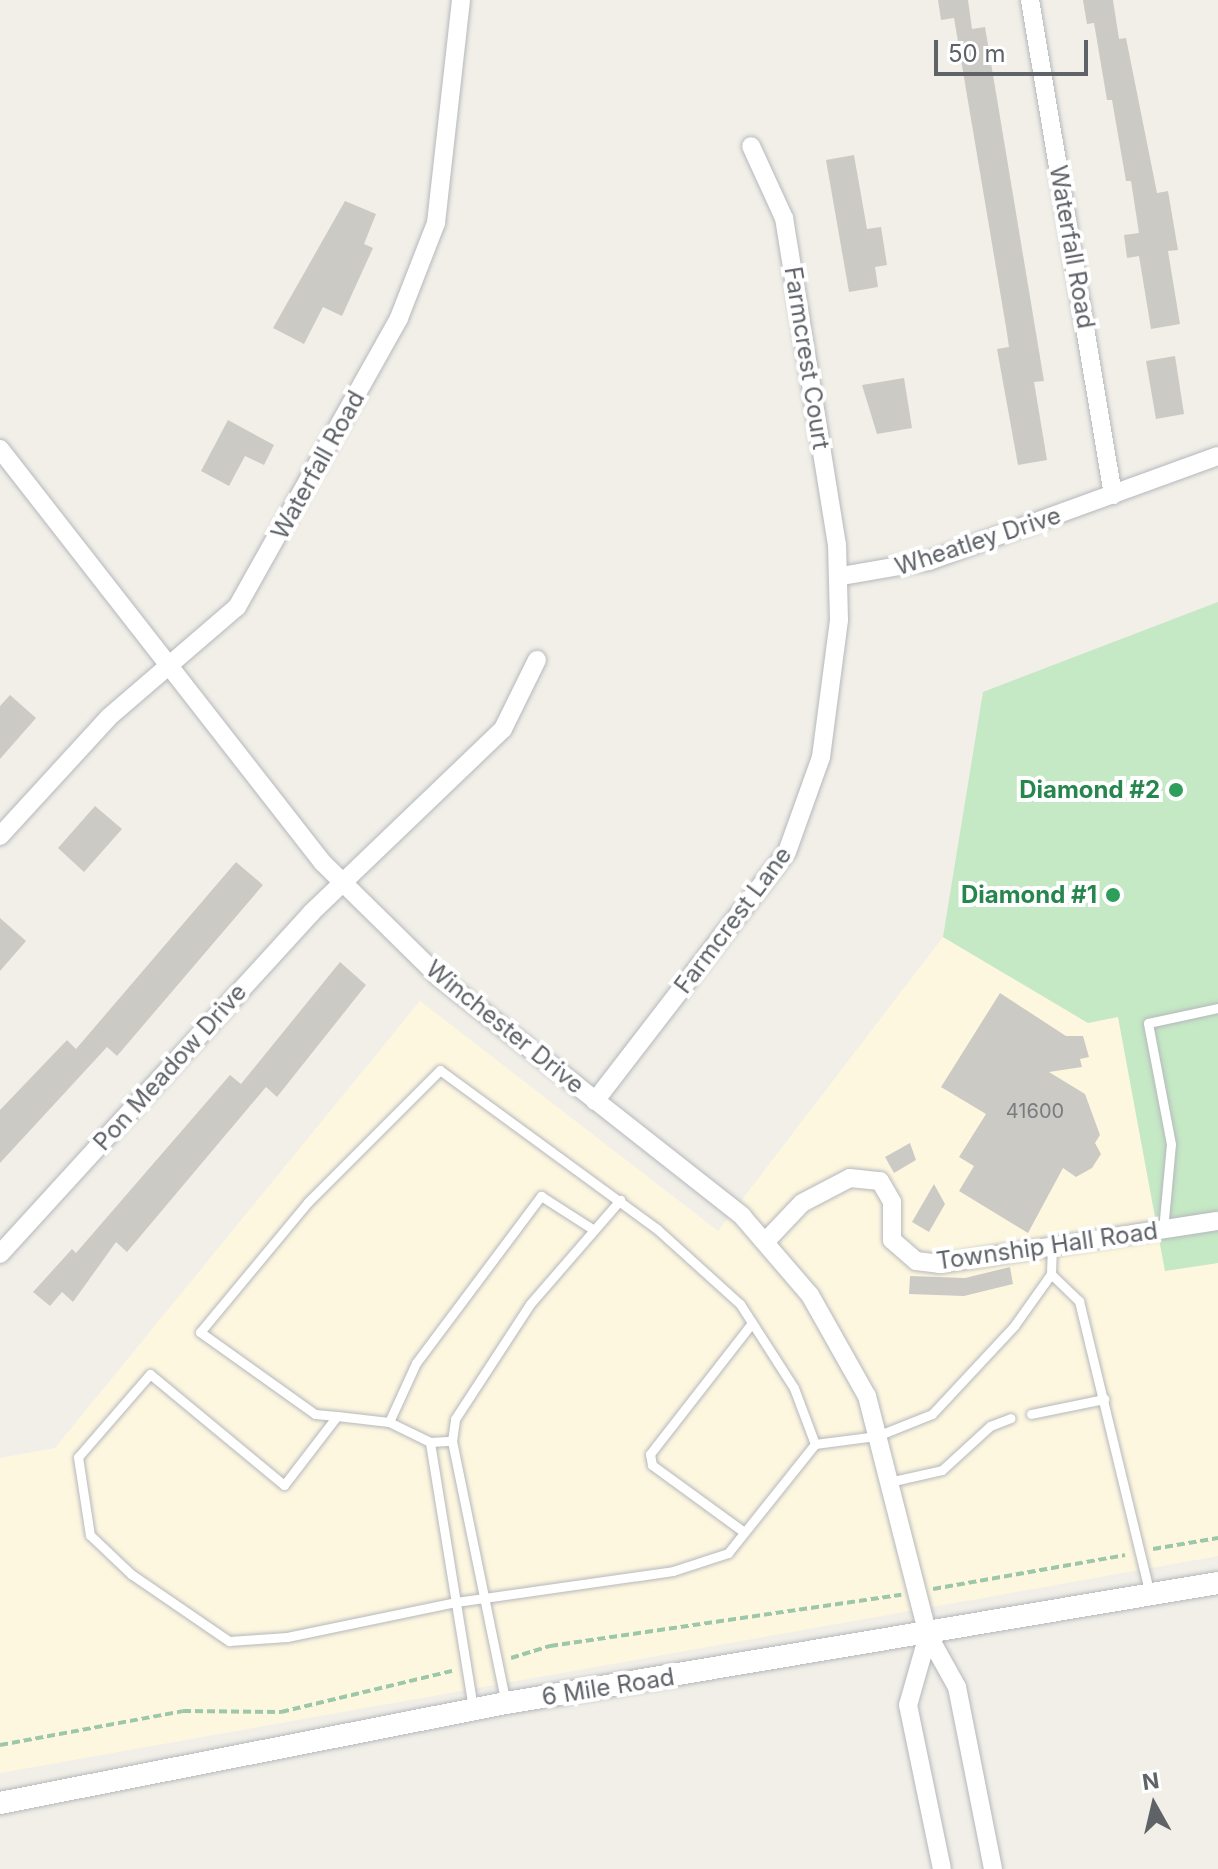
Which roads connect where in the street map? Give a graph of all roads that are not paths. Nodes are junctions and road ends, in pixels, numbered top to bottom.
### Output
1 (461, 0) edge
2 (1030, 0) edge
3 (751, 146) dead end
4 (0, 449) edge
5 (1218, 456) edge
6 (1113, 495) junction
7 (841, 576) junction
8 (537, 660) dead end
9 (169, 668) junction
10 (0, 836) edge
11 (343, 883) junction
12 (1218, 1008) edge
13 (595, 1101) junction
14 (620, 1200) junction
15 (1218, 1221) edge
16 (594, 1230) junction
17 (1163, 1230) junction
18 (766, 1241) junction
19 (1052, 1247) junction
20 (0, 1254) edge
21 (1051, 1274) junction
22 (752, 1323) junction
23 (1104, 1399) junction
24 (1031, 1414) dead end
25 (337, 1416) junction
26 (1011, 1418) dead end
27 (389, 1422) junction
28 (877, 1436) junction
29 (452, 1441) junction
30 (430, 1442) junction
31 (815, 1444) junction
32 (889, 1482) junction
33 (744, 1532) junction
34 (1218, 1583) edge
35 (1150, 1595) junction
36 (484, 1599) junction
37 (456, 1602) junction
38 (928, 1635) junction
39 (506, 1703) junction
40 (473, 1710) junction
41 (0, 1803) edge
42 (942, 1869) edge
43 (993, 1869) edge

1 - 9 street, Waterfall Road
2 - 6 street, Waterfall Road
3 - 7 street, Farmcrest Court
4 - 9 street, Winchester Drive
5 - 6 street, Wheatley Drive
6 - 7 street, Wheatley Drive
7 - 13 street, Farmcrest Lane
8 - 11 street, Pon Meadow Drive
9 - 10 street, Waterfall Road
9 - 11 street, Winchester Drive
11 - 13 street, Winchester Drive
11 - 20 street, Pon Meadow Drive
12 - 17 lane
13 - 18 street, Winchester Drive
14 - 16 lane
14 - 22 lane
14 - 25 lane
15 - 17 street, Township Hall Road
16 - 27 lane
16 - 29 lane
17 - 19 street, Township Hall Road
18 - 19 street, Township Hall Road
18 - 28 street, Winchester Drive
19 - 21 lane
21 - 23 lane
21 - 28 lane
22 - 31 lane
22 - 33 lane
23 - 24 lane
23 - 35 lane
25 - 27 lane
25 - 37 lane
26 - 32 lane
27 - 30 lane
28 - 31 lane
28 - 32 street, Winchester Drive
29 - 30 lane
29 - 36 lane
30 - 37 lane
31 - 33 lane
32 - 38 street, Winchester Drive
33 - 36 lane
34 - 35 street, 6 Mile Road
35 - 38 street, 6 Mile Road
36 - 37 lane
36 - 39 lane
37 - 40 lane
38 - 39 street, 6 Mile Road
38 - 42 street
38 - 43 street, Winchester Drive
39 - 40 street, 6 Mile Road
40 - 41 street, 6 Mile Road

